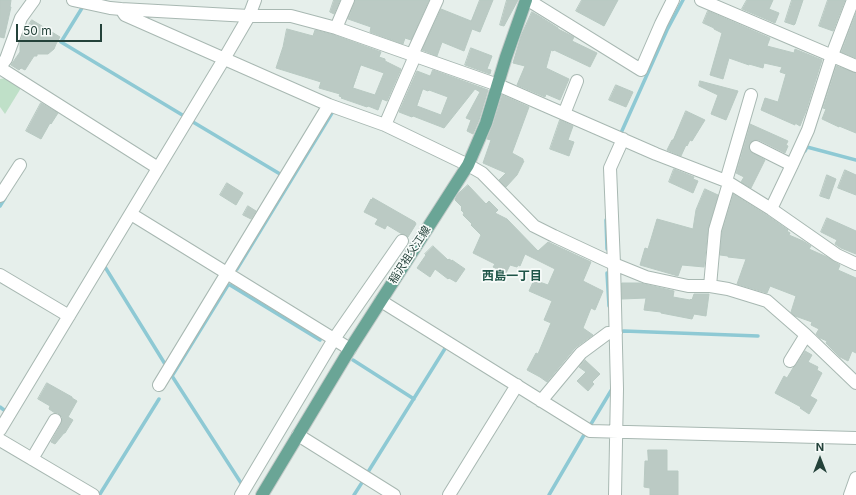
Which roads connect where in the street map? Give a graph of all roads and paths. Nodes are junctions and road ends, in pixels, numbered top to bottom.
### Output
1 (34, 0) edge
2 (73, 0) edge
3 (255, 0) edge
4 (348, 0) edge
5 (437, 0) edge
6 (527, 0) edge
7 (673, 0) edge
8 (701, 0) edge
9 (853, 0) edge
10 (151, 5) edge
11 (121, 9) junction
12 (249, 16) junction
13 (336, 28) junction
14 (413, 55) junction
15 (832, 55) junction
16 (224, 59) junction
17 (856, 66) edge
18 (0, 67) edge
19 (577, 81) dead end
20 (498, 85) junction
21 (751, 95) dead end
22 (329, 105) junction
23 (564, 114) junction
24 (385, 126) junction
25 (623, 139) junction
26 (756, 147) dead end
27 (20, 165) dead end
28 (468, 165) junction
29 (792, 165) junction
30 (158, 168) junction
31 (727, 182) junction
32 (0, 196) edge
33 (771, 209) junction
34 (131, 214) junction
35 (402, 241) dead end
36 (614, 264) junction
37 (856, 264) edge
38 (227, 273) junction
39 (0, 275) edge
40 (710, 286) junction
41 (381, 301) junction
42 (69, 316) junction
43 (616, 333) junction
44 (806, 335) junction
45 (334, 339) junction
46 (350, 349) junction
47 (790, 361) dead end
48 (856, 383) edge
49 (159, 385) dead end
50 (517, 386) junction
51 (541, 401) junction
52 (3, 417) edge
53 (55, 420) dead end
54 (0, 430) edge
55 (616, 431) junction
56 (298, 435) junction
57 (856, 438) edge
58 (0, 440) edge
59 (32, 459) junction
60 (856, 478) edge
61 (93, 495) edge
62 (241, 495) edge
63 (262, 495) edge
64 (394, 495) edge
65 (448, 495) edge
66 (615, 495) edge
67 (850, 495) edge

1 - 18 street
2 - 11 street
3 - 12 street
4 - 13 street
5 - 14 street
6 - 7 street
6 - 20 main road, 稲沢祖父江線
8 - 15 street
9 - 15 street
10 - 11 street
10 - 12 street
11 - 16 street
12 - 13 street
12 - 16 street
13 - 14 street
14 - 20 street
14 - 24 street
15 - 17 street
15 - 29 street
16 - 22 street
16 - 30 street
18 - 30 street
19 - 23 street
20 - 23 street
20 - 28 main road, 稲沢祖父江線
21 - 31 street
22 - 24 street
22 - 38 street
23 - 25 street
24 - 28 street
25 - 31 street
25 - 36 street
26 - 29 street
27 - 32 street
28 - 36 street
28 - 41 main road, 稲沢祖父江線
29 - 33 street
30 - 34 street
31 - 33 street
31 - 40 street
33 - 37 street
34 - 38 street
34 - 42 street
35 - 45 street
36 - 40 street
36 - 43 street
38 - 45 street
38 - 49 street
39 - 42 street
40 - 44 street
41 - 46 main road, 稲沢祖父江線
41 - 50 street
42 - 52 street
43 - 51 street
43 - 55 street
44 - 47 street
44 - 48 street
45 - 46 street
45 - 62 street
46 - 56 main road, 稲沢祖父江線
50 - 51 street
50 - 65 street
51 - 55 street
52 - 54 street
53 - 59 street
55 - 57 street
55 - 66 street
56 - 63 main road, 稲沢祖父江線
56 - 64 street
58 - 59 street
59 - 61 street
60 - 67 street

